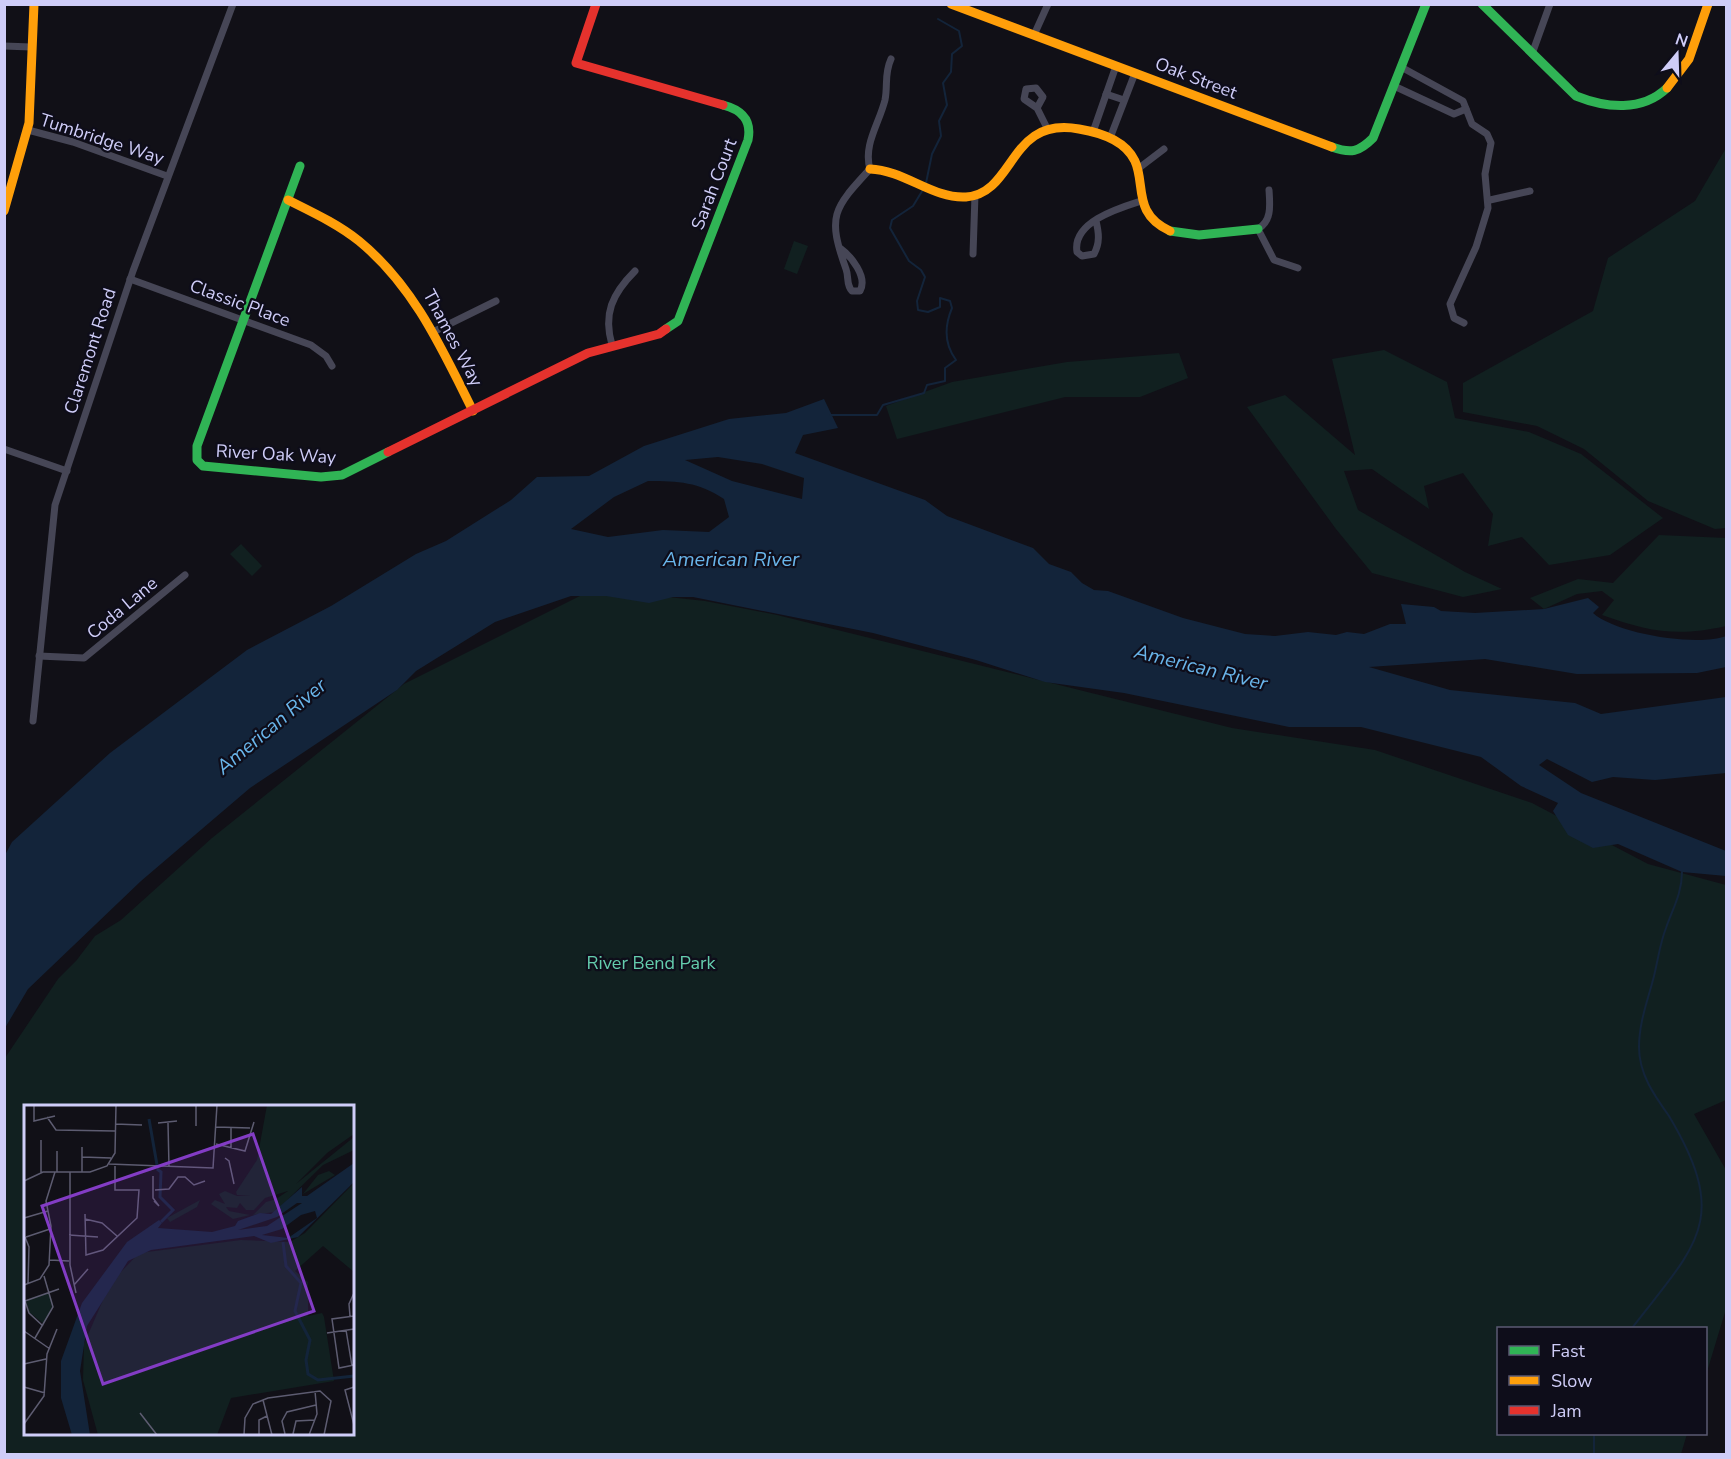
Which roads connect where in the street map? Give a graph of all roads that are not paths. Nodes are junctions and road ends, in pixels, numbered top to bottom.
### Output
1 (34, 4) edge
2 (233, 4) edge
3 (596, 4) edge
4 (951, 4) edge
5 (1048, 4) edge
6 (1426, 4) edge
7 (1482, 4) edge
8 (1550, 4) edge
9 (1708, 4) edge
10 (1034, 35) junction
11 (4, 46) edge
12 (31, 47) junction
13 (1532, 54) junction
14 (891, 59) dead end
15 (1116, 66) junction
16 (1401, 67) junction
17 (1135, 73) junction
18 (1394, 86) junction
19 (1106, 94) junction
20 (1124, 100) junction
21 (1037, 108) dead end
22 (1466, 109) junction
23 (28, 130) junction
24 (1048, 130) junction
25 (1093, 132) junction
26 (1110, 138) junction
27 (1164, 149) dead end
28 (300, 166) dead end
29 (1139, 168) junction
30 (870, 169) junction
31 (167, 176) junction
32 (8, 188) edge
33 (1269, 190) dead end
34 (1530, 191) dead end
35 (975, 195) junction
36 (288, 200) junction
37 (1490, 200) junction
38 (1141, 201) junction
39 (4, 211) edge
40 (1096, 221) junction
41 (1258, 229) junction
42 (840, 248) junction
43 (973, 254) dead end
44 (1298, 268) dead end
45 (635, 271) dead end
46 (130, 279) junction
47 (496, 301) dead end
48 (242, 320) junction
49 (1464, 322) dead end
50 (671, 328) joint
51 (433, 332) junction
52 (612, 345) junction
53 (332, 366) dead end
54 (473, 411) junction
55 (4, 449) edge
56 (67, 471) junction
57 (185, 575) dead end
58 (39, 656) junction
59 (33, 722) dead end

1 - 12 street
2 - 31 street, Claremont Road
3 - 50 street, Sarah Court
4 - 10 street, Oak Street
5 - 10 street
6 - 16 street
7 - 13 street
8 - 13 street
9 - 13 street
10 - 15 street, Oak Street
11 - 12 street
12 - 23 street
14 - 30 street
15 - 17 street, Oak Street
15 - 19 street
16 - 18 street
16 - 22 street
17 - 18 street, Oak Street
17 - 20 street
18 - 22 street
19 - 20 street
19 - 25 street
20 - 26 street
21 - 24 street
22 - 37 street
23 - 31 street, Tumbridge Way
23 - 32 street
24 - 25 street
24 - 35 street
25 - 26 street
26 - 29 street
27 - 29 street
28 - 36 street, River Oak Way
29 - 38 street
30 - 35 street
30 - 42 street
31 - 46 street, Claremont Road
32 - 39 street
33 - 41 street
34 - 37 street
35 - 43 street
36 - 48 street, River Oak Way
36 - 51 street, Thames Way
37 - 49 street
38 - 40 street
38 - 41 street
40 - 40 street
41 - 44 street
42 - 42 street
45 - 52 street
46 - 48 street, Classic Place
46 - 56 street, Claremont Road
47 - 51 street
48 - 53 street, Classic Place
48 - 54 street, River Oak Way
50 - 52 street, River Oak Way
51 - 54 street, Thames Way
52 - 54 street, River Oak Way
55 - 56 street
56 - 58 street, Claremont Road
57 - 58 street, Coda Lane
58 - 59 street, Claremont Road

